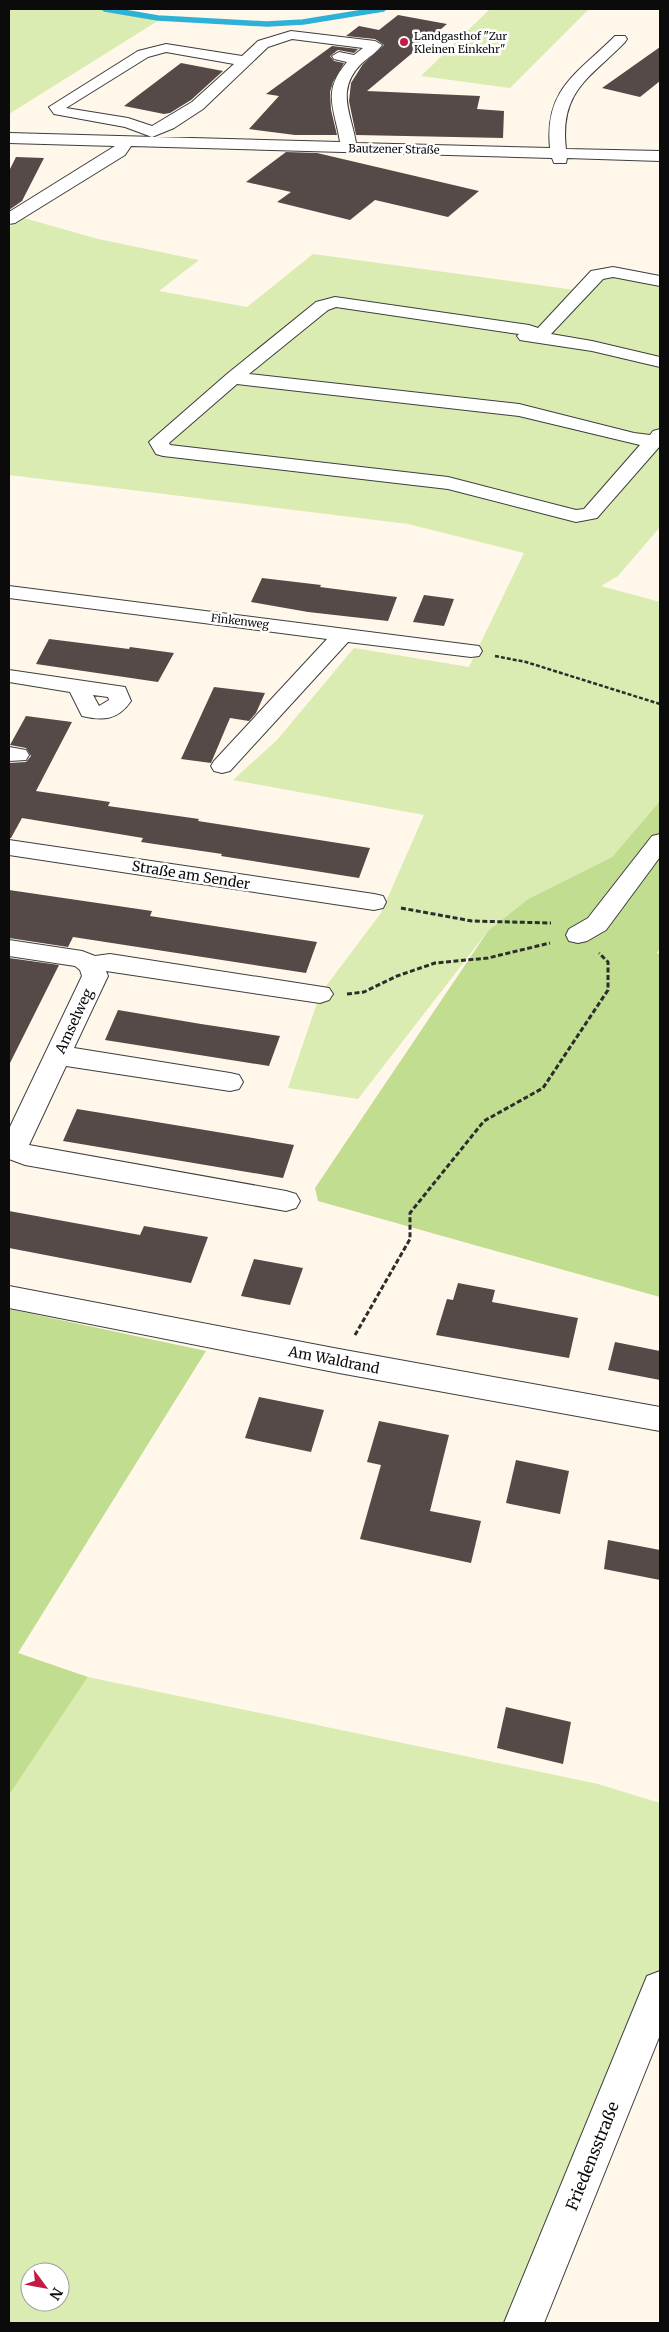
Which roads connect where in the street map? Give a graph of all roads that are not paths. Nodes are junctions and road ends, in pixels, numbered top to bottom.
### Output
1 (276, 39) junction
2 (620, 39) dead end
3 (291, 42) dead end
4 (339, 56) dead end
5 (357, 60) junction
6 (245, 61) junction
7 (150, 136) junction
8 (9, 138) edge
9 (128, 140) junction
10 (349, 147) junction
11 (558, 156) junction
12 (660, 156) edge
13 (9, 219) edge
14 (660, 280) edge
15 (539, 337) junction
16 (660, 362) edge
17 (233, 378) junction
18 (658, 438) edge
19 (9, 592) edge
20 (343, 634) junction
21 (470, 650) dead end
22 (9, 676) edge
23 (78, 686) dead end
24 (222, 766) dead end
25 (660, 841) edge
26 (9, 847) edge
27 (374, 902) road end
28 (588, 930) road end
29 (9, 948) edge
30 (91, 965) junction
31 (320, 994) road end
32 (57, 1055) junction
33 (230, 1082) dead end
34 (11, 1149) edge
35 (286, 1201) dead end
36 (9, 1297) edge
37 (660, 1419) edge
38 (660, 1990) edge
39 (524, 2323) edge

1 - 3 street
1 - 5 street
1 - 6 street
2 - 11 street
4 - 5 street
5 - 10 street
6 - 7 street
6 - 7 street
7 - 9 street, Bautzener Straße
7 - 10 street, Bautzener Straße
8 - 9 street, Bautzener Straße
9 - 13 street
10 - 11 street, Bautzener Straße
11 - 12 street, Bautzener Straße
14 - 15 street
15 - 16 street
15 - 17 street
17 - 18 street
17 - 18 street
19 - 20 street, Finkenweg
20 - 21 street, Finkenweg
20 - 24 street
22 - 23 street
25 - 28 street
26 - 27 street, Straße am Sender
29 - 30 street
30 - 31 street
30 - 32 street, Amselweg
32 - 33 street
32 - 34 street, Amselweg
34 - 35 street
36 - 37 street, Am Waldrand
38 - 39 street, Friedensstraße

